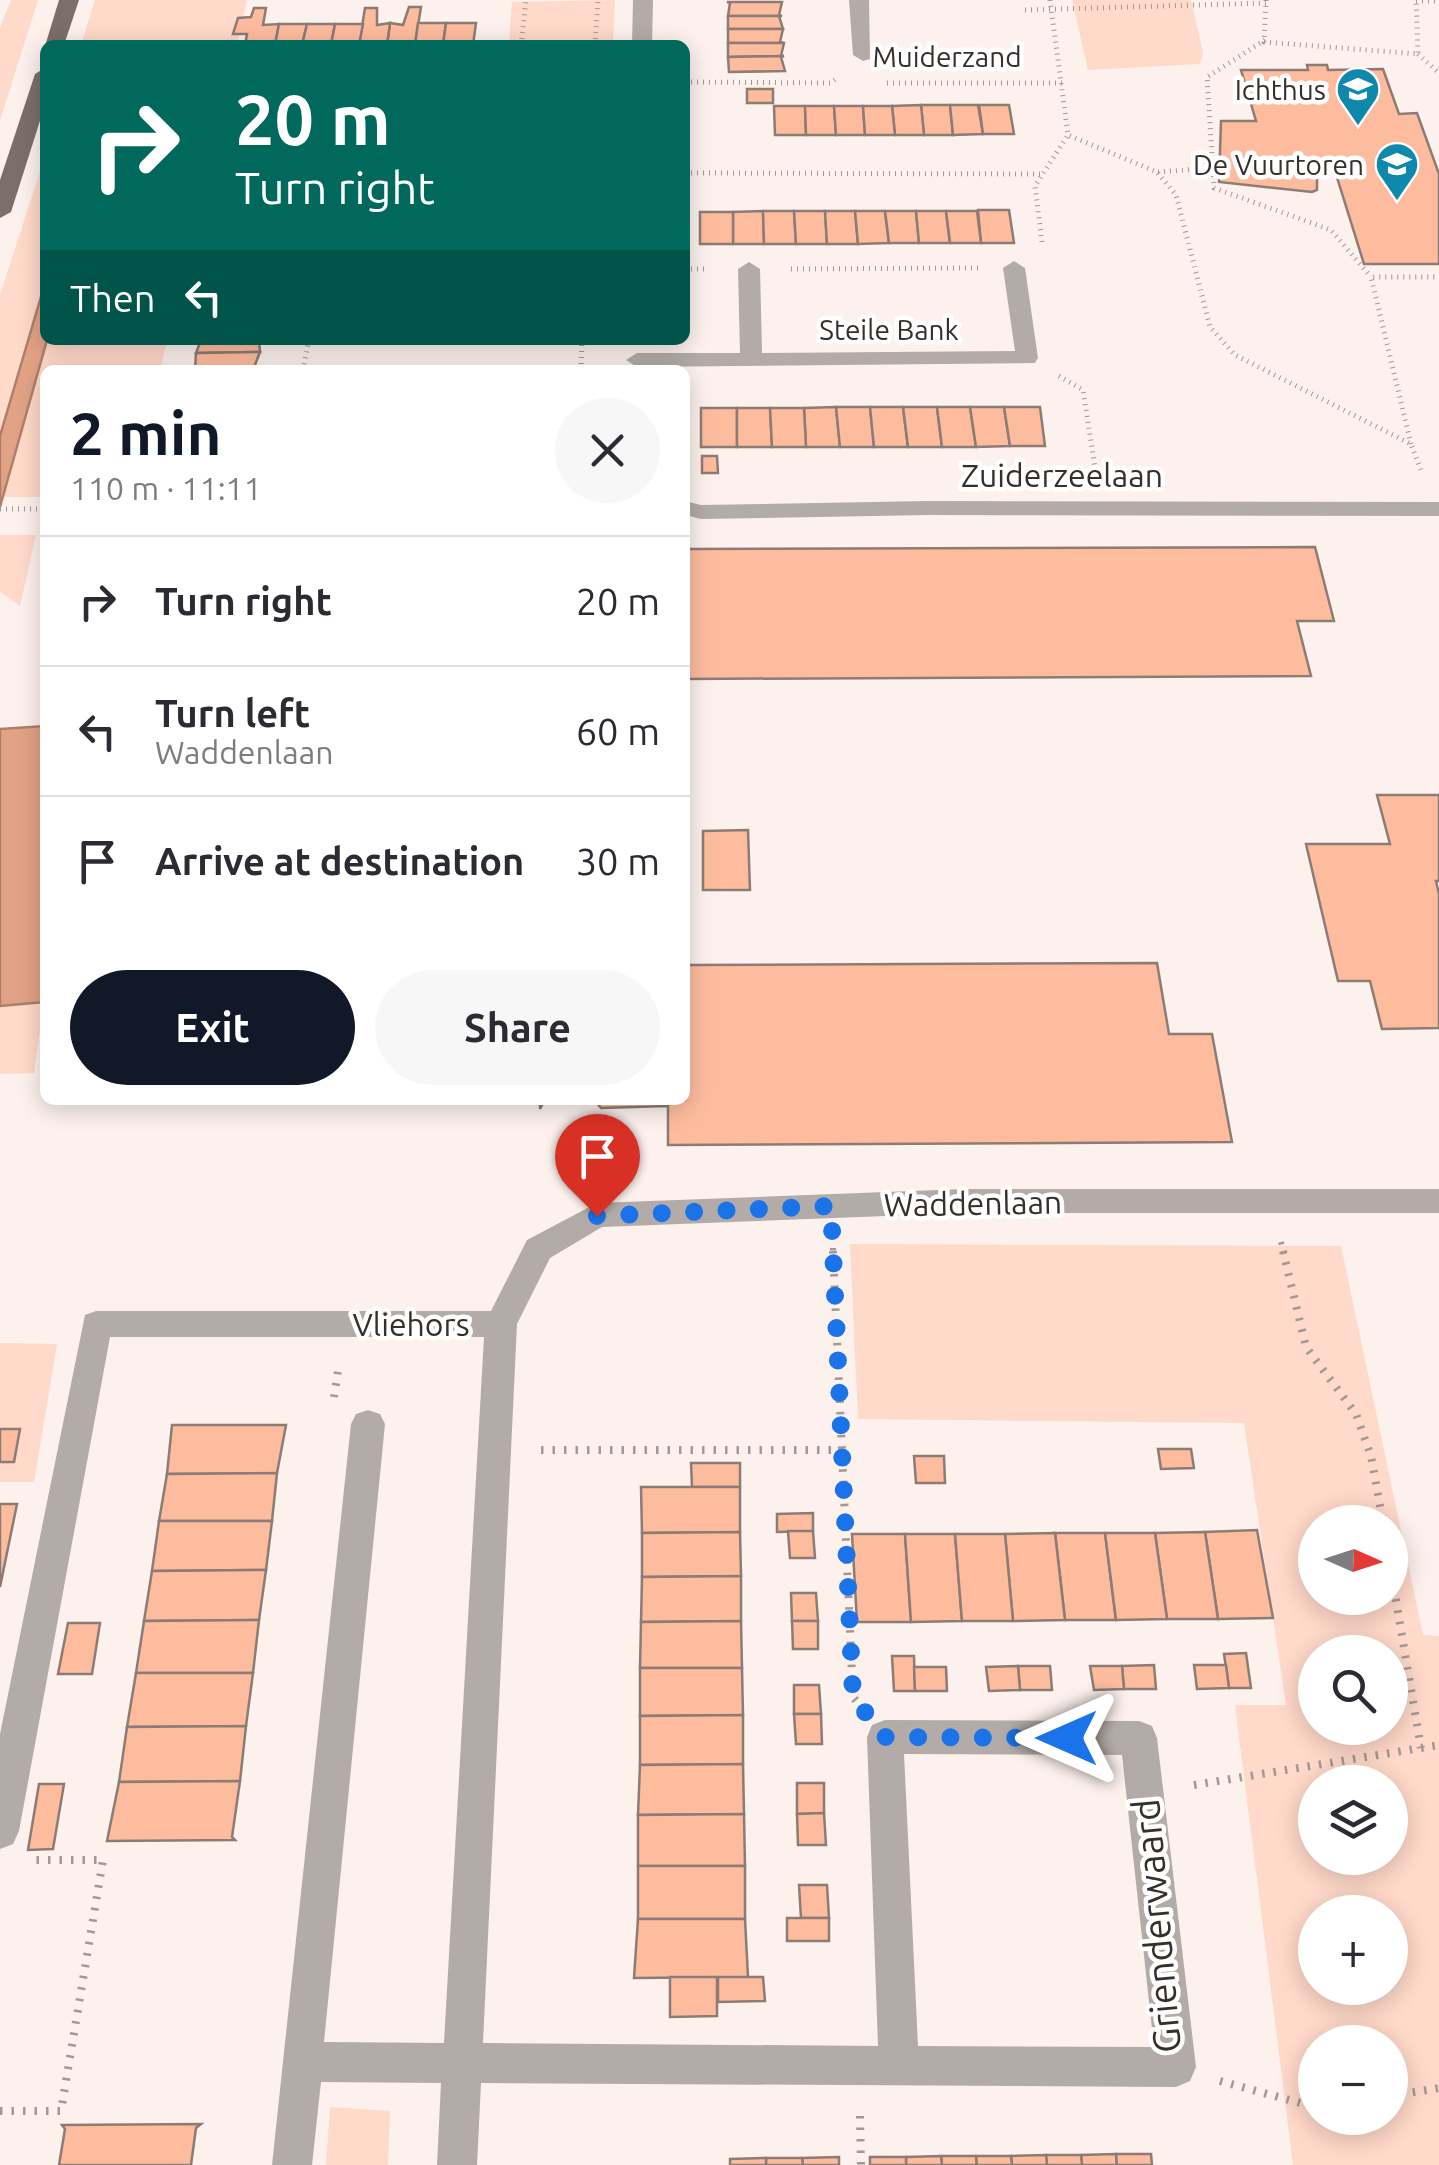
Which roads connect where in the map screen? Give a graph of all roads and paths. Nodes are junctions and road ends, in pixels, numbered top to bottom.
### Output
1 (69, 0) edge
2 (526, 0) edge
3 (598, 0) edge
4 (643, 0) edge
5 (859, 0) edge
6 (1416, 0) edge
7 (1439, 0) edge
8 (1185, 2) edge
9 (1266, 2) edge
10 (1051, 3) edge
11 (1024, 10) dead end
12 (56, 40) edge
13 (521, 40) edge
14 (595, 40) edge
15 (642, 40) edge
16 (1265, 40) junction
17 (1418, 54) junction
18 (863, 55) joint
19 (1439, 73) edge
20 (690, 82) edge
21 (831, 83) junction
22 (850, 83) dead end
23 (869, 83) dead end
24 (1062, 83) junction
25 (40, 89) edge
26 (1068, 135) junction
27 (1213, 168) junction
28 (1156, 172) junction
29 (690, 173) edge
30 (1043, 174) junction
31 (0, 212) edge
32 (1014, 268) junction
33 (690, 269) edge
34 (749, 269) junction
35 (1439, 276) edge
36 (1372, 277) junction
37 (637, 357) edge
38 (1028, 358) junction
39 (751, 359) junction
40 (1411, 444) junction
41 (40, 508) edge
42 (1101, 508) junction
43 (0, 509) edge
44 (690, 509) edge
45 (1436, 509) edge
46 (1439, 1201) edge
47 (1272, 1202) junction
48 (831, 1206) junction
49 (502, 1324) junction
50 (368, 1424) dead end
51 (495, 1450) junction
52 (840, 1450) junction
53 (1380, 1505) edge
54 (1398, 1615) edge
55 (885, 1737) junction
56 (1439, 1745) edge
57 (1421, 1748) junction
58 (1145, 1793) junction
59 (0, 1831) edge
60 (60, 1860) dead end
61 (302, 2062) junction
62 (462, 2063) junction
63 (898, 2066) junction
64 (1176, 2068) junction
65 (1439, 2088) edge
66 (1408, 2093) edge
67 (1298, 2103) edge
68 (0, 2111) edge
69 (292, 2165) edge
70 (457, 2165) edge

1 - 12 main road
2 - 13 path
3 - 14 path
4 - 15 street
5 - 18 street, Muiderzand
6 - 7 path
6 - 17 path
8 - 9 path
8 - 10 path
9 - 16 path
10 - 11 path
10 - 24 path
16 - 17 path
16 - 27 path
17 - 19 path
18 - 21 path
20 - 21 path, Muiderzand
21 - 22 path, Muiderzand
23 - 24 path, Muiderzand
24 - 26 path
25 - 31 main road
26 - 28 path
26 - 30 path
27 - 28 path
27 - 36 path
28 - 40 path
29 - 30 path
30 - 32 path
32 - 34 path, Steile Bank
32 - 38 street
33 - 34 path, Steile Bank
34 - 39 street
35 - 36 path
36 - 40 path
37 - 39 street, Steile Bank
38 - 39 street, Steile Bank
38 - 42 path
40 - 45 path
41 - 43 path
42 - 44 street, Zuiderzeelaan
42 - 45 street, Zuiderzeelaan
46 - 47 street, Waddenlaan
47 - 48 street, Waddenlaan
47 - 53 path
48 - 49 street, Waddenlaan
48 - 52 path
49 - 51 street, Vliehors
49 - 59 street, Vliehors
50 - 61 street
51 - 52 path
51 - 62 street, Vliehors
52 - 55 path
54 - 57 path
55 - 58 street, Grienderwaard
55 - 63 street
56 - 57 path
57 - 58 path
58 - 64 street, Grienderwaard
60 - 68 path
61 - 62 street
61 - 69 street
62 - 63 street, Grienderwaard
62 - 70 street, Vliehors
63 - 64 street, Grienderwaard
64 - 67 path
65 - 66 path

